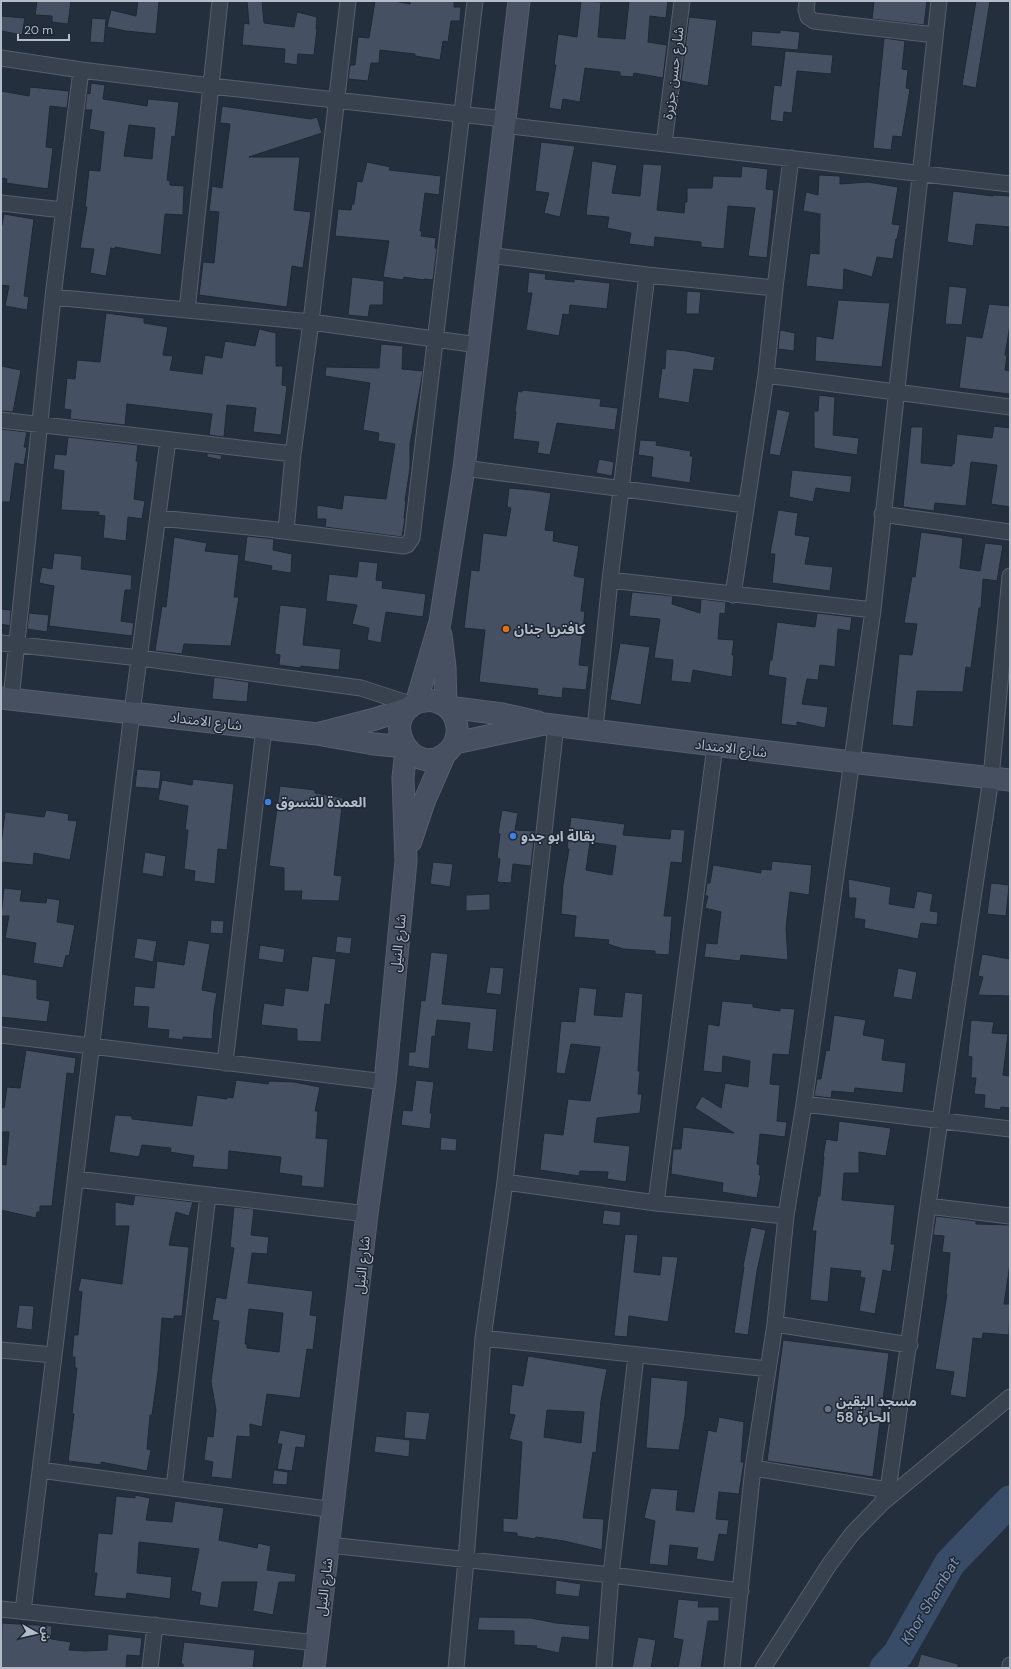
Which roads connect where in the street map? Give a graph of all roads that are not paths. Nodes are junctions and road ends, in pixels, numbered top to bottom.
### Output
1 (220, 1) edge
2 (348, 1) edge
3 (474, 1) edge
4 (519, 1) edge
5 (682, 1) edge
6 (807, 1) edge
7 (939, 1) edge
8 (935, 35) junction
9 (1, 58) edge
10 (81, 70) junction
11 (211, 86) junction
12 (337, 100) junction
13 (461, 115) junction
14 (504, 122) junction
15 (664, 144) junction
16 (792, 158) junction
17 (920, 173) junction
18 (1010, 184) edge
19 (1, 203) edge
20 (63, 210) junction
21 (488, 255) junction
22 (647, 275) junction
23 (775, 288) junction
24 (53, 297) junction
25 (187, 310) junction
26 (311, 322) junction
27 (435, 339) junction
28 (478, 345) junction
29 (766, 375) junction
30 (897, 392) junction
31 (1010, 407) edge
32 (1, 420) edge
33 (40, 424) junction
34 (168, 440) junction
35 (293, 454) junction
36 (464, 468) junction
37 (621, 489) junction
38 (745, 505) junction
39 (882, 514) junction
40 (159, 518) junction
41 (286, 531) junction
42 (1010, 532) edge
43 (1010, 576) edge
44 (610, 580) junction
45 (733, 595) junction
46 (873, 610) junction
47 (440, 622) junction
48 (1, 643) edge
49 (17, 644) junction
50 (140, 658) junction
51 (6, 698) edge
52 (413, 705) junction
53 (447, 707) junction
54 (132, 712) junction
55 (550, 724) junction
56 (264, 728) junction
57 (596, 729) junction
58 (317, 734) junction
59 (714, 746) junction
60 (406, 748) junction
61 (450, 748) junction
62 (851, 762) junction
63 (1001, 779) edge
64 (406, 861) junction
65 (1, 1035) edge
66 (91, 1045) junction
67 (225, 1063) junction
68 (385, 1082) junction
69 (804, 1104) junction
70 (940, 1120) junction
71 (1010, 1129) edge
72 (76, 1179) junction
73 (505, 1182) junction
74 (208, 1195) junction
75 (656, 1203) junction
76 (928, 1206) junction
77 (367, 1214) junction
78 (786, 1216) junction
79 (1010, 1216) edge
80 (775, 1324) junction
81 (483, 1338) junction
82 (910, 1345) junction
83 (1, 1350) edge
84 (54, 1355) junction
85 (636, 1356) junction
86 (768, 1369) junction
87 (1010, 1397) edge
88 (753, 1468) junction
89 (40, 1470) junction
90 (174, 1488) junction
91 (888, 1490) junction
92 (881, 1504) junction
93 (334, 1510) junction
94 (329, 1545) junction
95 (466, 1560) junction
96 (611, 1575) junction
97 (741, 1591) junction
98 (1, 1609) edge
99 (23, 1611) junction
100 (155, 1625) junction
101 (317, 1642) junction
102 (1010, 1665) edge
103 (150, 1668) edge
104 (314, 1668) edge
105 (456, 1668) edge
106 (604, 1668) edge
107 (732, 1668) edge
108 (763, 1668) edge
109 (1010, 1668) edge

1 - 11 street
2 - 12 street
3 - 13 street
4 - 14 street
5 - 15 street, شارع حسن جزيرة
6 - 8 street
7 - 8 street
8 - 17 street
9 - 10 street
10 - 11 street
10 - 20 street
11 - 12 street
11 - 25 street
12 - 13 street
12 - 26 street
13 - 14 street
13 - 27 street
14 - 15 street
14 - 21 street
15 - 16 street
16 - 17 street
16 - 23 street
17 - 18 street
17 - 30 street
19 - 20 street
20 - 24 street
21 - 22 street
21 - 28 street
22 - 23 street
22 - 37 street
23 - 29 street
24 - 25 street
24 - 33 street
25 - 26 street
26 - 27 street
26 - 35 street
27 - 28 street
27 - 41 street
28 - 36 street
29 - 30 street
29 - 38 street
30 - 31 street
30 - 39 street
32 - 33 street
33 - 34 street
33 - 49 street
34 - 35 street
34 - 40 street
35 - 41 street
36 - 37 street
36 - 47 street
37 - 38 street
37 - 44 street
38 - 45 street
39 - 42 street
39 - 46 street
40 - 41 street
40 - 50 street
43 - 63 street
44 - 45 street
44 - 57 street
45 - 46 street
46 - 62 street
47 - 52 street
47 - 53 street
48 - 49 street
49 - 50 street
49 - 51 street
50 - 52 street
50 - 54 street
51 - 54 street, شارع الامتداد
52 - 53 street
52 - 58 street, شارع الامتداد
52 - 60 street
53 - 55 street
53 - 61 street
54 - 56 street, شارع الامتداد
54 - 66 street
55 - 57 street, شارع الامتداد
55 - 61 street, شارع الامتداد
55 - 73 street
56 - 58 street, شارع الامتداد
56 - 67 street
57 - 59 street, شارع الامتداد
58 - 60 street
59 - 62 street, شارع الامتداد
59 - 75 street
60 - 61 street
60 - 64 street, شارع النيل
61 - 64 street, شارع النيل
62 - 63 street, شارع الامتداد
62 - 69 street
63 - 70 street
64 - 68 street, شارع النيل
65 - 66 street
66 - 67 street
66 - 72 street
67 - 68 street
68 - 77 street, شارع النيل
69 - 70 street
69 - 78 street
70 - 71 street
70 - 76 street
72 - 74 street
72 - 84 street
73 - 75 street
73 - 81 street
74 - 77 street
74 - 90 street
75 - 78 street
76 - 79 street
76 - 82 street
77 - 93 street, شارع النيل
78 - 80 street
80 - 82 street
80 - 86 street
81 - 85 street
81 - 95 street
82 - 91 street
83 - 84 street
84 - 89 street
85 - 86 street
85 - 96 street
86 - 88 street
87 - 92 street
88 - 91 street
88 - 97 street
89 - 90 street
89 - 99 street
90 - 93 street
91 - 92 street
92 - 108 street
93 - 94 street, شارع النيل
94 - 95 street
94 - 101 street, شارع النيل
95 - 96 street
95 - 105 street
96 - 97 street
96 - 106 street
97 - 107 street
98 - 99 street
99 - 100 street
100 - 101 street
100 - 103 street
101 - 104 street, شارع النيل
102 - 109 street

